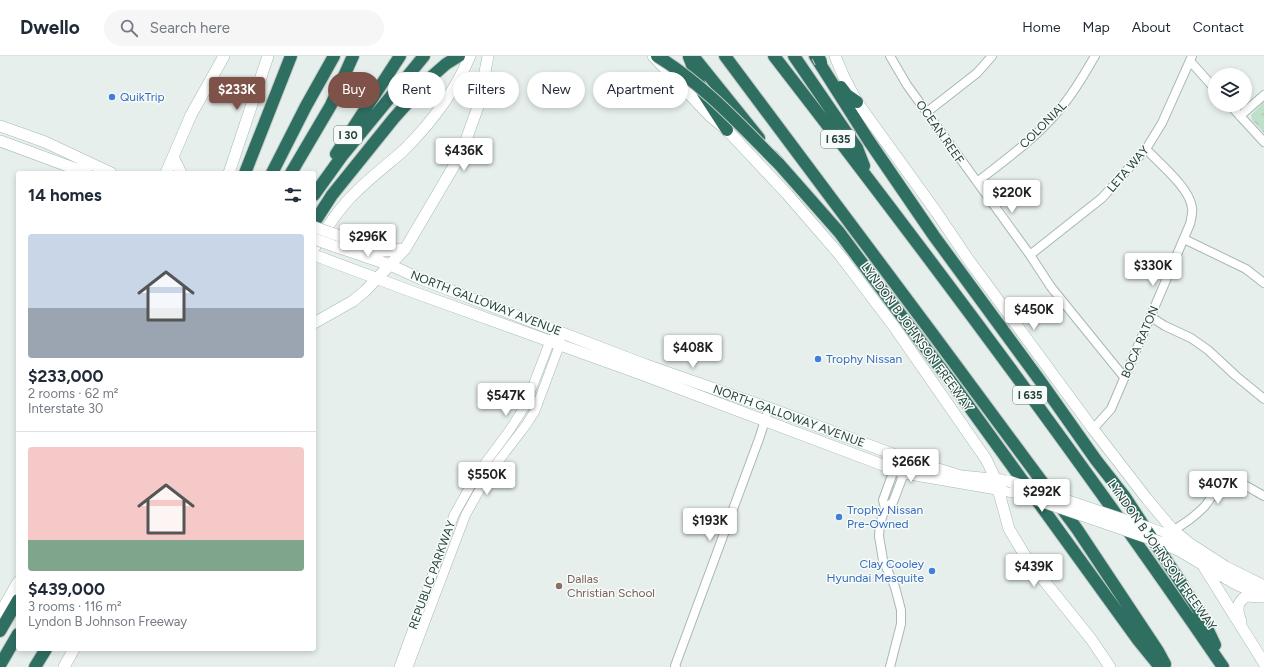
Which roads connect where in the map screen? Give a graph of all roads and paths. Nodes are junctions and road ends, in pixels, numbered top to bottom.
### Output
1 (224, 56) edge
2 (268, 56) edge
3 (291, 56) edge
4 (334, 56) edge
5 (353, 56) edge
6 (400, 56) edge
7 (424, 56) edge
8 (459, 56) edge
9 (470, 56) edge
10 (488, 56) edge
11 (653, 56) edge
12 (657, 56) edge
13 (689, 56) edge
14 (693, 56) edge
15 (717, 56) edge
16 (725, 56) edge
17 (774, 56) edge
18 (794, 56) edge
19 (835, 56) edge
20 (890, 56) edge
21 (992, 56) edge
22 (1095, 56) edge
23 (818, 58) edge
24 (1190, 59) edge
25 (743, 81) junction
26 (1208, 81) edge
27 (1264, 95) edge
28 (857, 102) junction
29 (927, 112) junction
30 (1236, 112) edge
31 (1240, 116) junction
32 (0, 126) edge
33 (726, 130) junction
34 (0, 141) edge
35 (45, 142) junction
36 (1264, 142) edge
37 (1146, 149) junction
38 (40, 156) junction
39 (173, 157) junction
40 (778, 163) junction
41 (81, 171) edge
42 (107, 171) edge
43 (167, 171) edge
44 (180, 171) edge
45 (230, 171) edge
46 (246, 171) edge
47 (273, 171) edge
48 (292, 171) edge
49 (871, 182) junction
50 (977, 182) junction
51 (316, 189) edge
52 (316, 220) edge
53 (316, 228) edge
54 (1184, 239) junction
55 (316, 240) edge
56 (316, 245) edge
57 (405, 249) junction
58 (316, 255) edge
59 (1030, 255) junction
60 (390, 265) junction
61 (377, 278) junction
62 (1264, 283) edge
63 (487, 304) junction
64 (481, 316) junction
65 (1150, 317) junction
66 (316, 322) edge
67 (560, 331) junction
68 (555, 343) junction
69 (1124, 377) junction
70 (1264, 398) edge
71 (769, 408) junction
72 (765, 421) junction
73 (1092, 429) junction
74 (509, 431) junction
75 (516, 438) junction
76 (899, 456) junction
77 (986, 459) junction
78 (909, 460) junction
79 (899, 470) junction
80 (977, 478) junction
81 (997, 483) junction
82 (1264, 496) edge
83 (1162, 516) junction
84 (1173, 530) junction
85 (1154, 534) junction
86 (1189, 544) junction
87 (1203, 564) junction
88 (16, 586) edge
89 (1264, 586) edge
90 (1264, 597) edge
91 (16, 603) edge
92 (0, 614) edge
93 (0, 631) edge
94 (1246, 634) junction
95 (16, 637) edge
96 (45, 651) edge
97 (73, 651) edge
98 (1264, 663) edge
99 (0, 665) edge
100 (35, 667) edge
101 (64, 667) edge
102 (398, 667) edge
103 (408, 667) edge
104 (676, 667) edge
105 (890, 667) edge
106 (1110, 667) edge
107 (1160, 667) edge
108 (1166, 667) edge
109 (1224, 667) edge

1 - 39 main road
2 - 45 main road
3 - 46 highway
4 - 47 highway
5 - 48 highway, I 30
6 - 51 highway, I 30
7 - 51 highway
8 - 52 highway
9 - 56 main road
10 - 57 main road
11 - 33 main road, LYNDON B JOHNSON FREEWAY
12 - 40 highway, bridge
13 - 33 highway
14 - 40 highway, bridge
15 - 25 highway
16 - 25 highway, LYNDON B JOHNSON FREEWAY
17 - 49 highway, LYNDON B JOHNSON FREEWAY / I 635
18 - 49 highway
19 - 28 main road, LYNDON B JOHNSON FREEWAY
20 - 29 street, OCEAN REEF
21 - 29 street
22 - 50 street, COLONIAL
23 - 28 highway
23 - 109 highway
24 - 26 street
24 - 37 street, LETA WAY
25 - 108 highway, LYNDON B JOHNSON FREEWAY
27 - 31 street
28 - 73 main road, LYNDON B JOHNSON FREEWAY
29 - 50 street, OCEAN REEF
30 - 31 street
31 - 36 street
32 - 35 main road
33 - 77 main road, LYNDON B JOHNSON FREEWAY
34 - 38 main road
35 - 38 main road
35 - 42 main road
37 - 54 street, BOCA RATON
37 - 59 street, LETA WAY
38 - 41 main road
39 - 43 main road
39 - 44 main road
40 - 107 highway
49 - 109 highway, LYNDON B JOHNSON FREEWAY / I 635
50 - 59 street, OCEAN REEF
53 - 57 main road, bridge
54 - 62 street
54 - 65 street, BOCA RATON
55 - 60 main road, NORTH GALLOWAY AVENUE, bridge
57 - 60 main road
58 - 61 main road, NORTH GALLOWAY AVENUE
59 - 69 street, OCEAN REEF
60 - 61 main road
60 - 63 main road, NORTH GALLOWAY AVENUE
61 - 64 main road, NORTH GALLOWAY AVENUE
61 - 66 main road
63 - 64 main road
63 - 67 main road, NORTH GALLOWAY AVENUE
64 - 68 main road, NORTH GALLOWAY AVENUE
65 - 69 street, BOCA RATON
65 - 70 street
67 - 68 street, REPUBLIC PARKWAY
67 - 71 main road, NORTH GALLOWAY AVENUE
68 - 72 main road, NORTH GALLOWAY AVENUE
68 - 74 street, REPUBLIC PARKWAY
68 - 75 street, REPUBLIC PARKWAY
69 - 73 street, BOCA RATON
71 - 72 street
71 - 76 main road, NORTH GALLOWAY AVENUE
72 - 79 main road, NORTH GALLOWAY AVENUE
72 - 104 street
73 - 83 main road, LYNDON B JOHNSON FREEWAY
74 - 75 street
74 - 102 street, REPUBLIC PARKWAY
75 - 103 street, REPUBLIC PARKWAY
76 - 78 main road, NORTH GALLOWAY AVENUE
76 - 79 street
77 - 80 main road
77 - 81 main road, LYNDON B JOHNSON FREEWAY
78 - 79 street
78 - 80 main road, NORTH GALLOWAY AVENUE
79 - 81 main road, NORTH GALLOWAY AVENUE
79 - 105 street
80 - 81 main road, NORTH GALLOWAY AVENUE
81 - 85 main road, NORTH GALLOWAY AVENUE, bridge
81 - 85 main road, NORTH GALLOWAY AVENUE, bridge
81 - 106 main road, LYNDON B JOHNSON FREEWAY
82 - 84 street
83 - 84 main road, LYNDON B JOHNSON FREEWAY
83 - 85 main road
84 - 86 main road, LYNDON B JOHNSON FREEWAY
85 - 86 main road, NORTH GALLOWAY AVENUE
85 - 87 main road, NORTH GALLOWAY AVENUE
86 - 87 main road, LYNDON B JOHNSON FREEWAY
86 - 89 main road, NORTH GALLOWAY AVENUE
87 - 90 main road, NORTH GALLOWAY AVENUE
87 - 94 main road, LYNDON B JOHNSON FREEWAY
88 - 92 main road
90 - 94 main road
91 - 93 highway
94 - 98 main road, LYNDON B JOHNSON FREEWAY
95 - 99 highway
96 - 100 highway
97 - 101 main road

